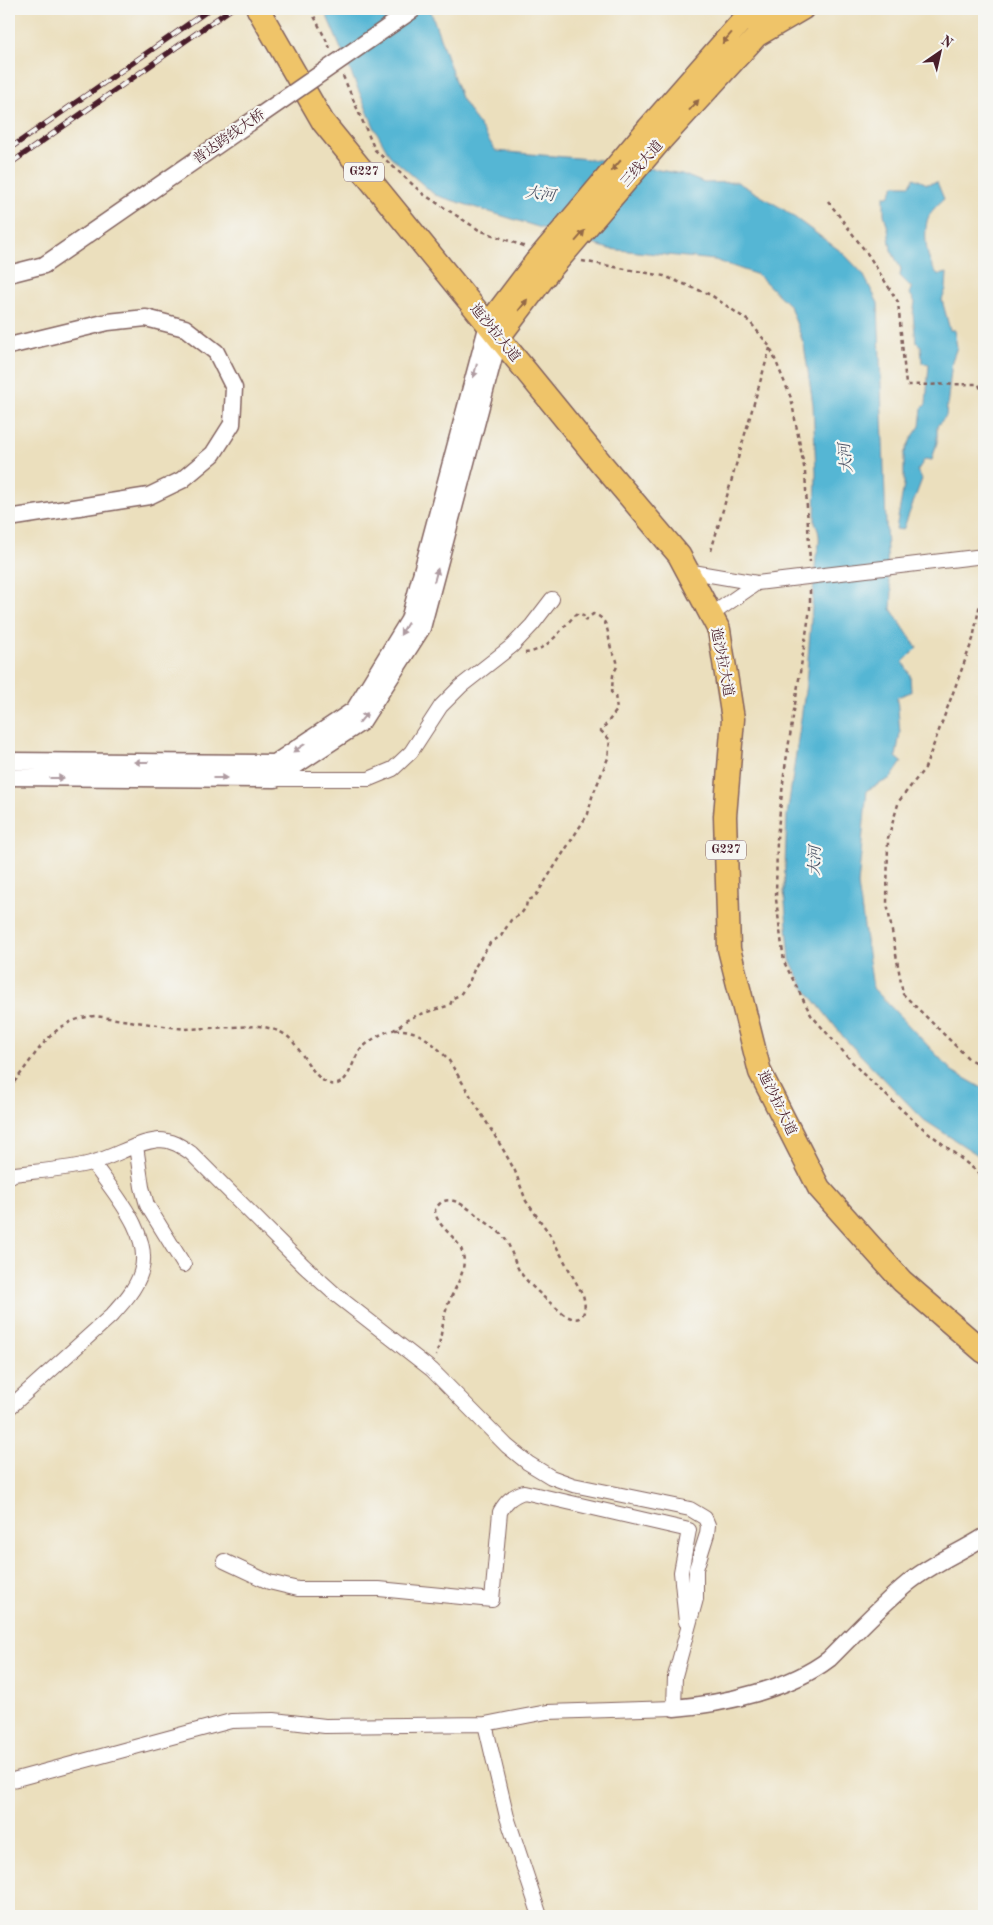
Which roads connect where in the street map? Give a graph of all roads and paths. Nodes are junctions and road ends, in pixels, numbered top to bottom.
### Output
1 (258, 9) edge
2 (414, 9) edge
3 (765, 9) edge
4 (803, 9) edge
5 (655, 135) junction
6 (828, 201) dead end
7 (9, 274) edge
8 (493, 331) junction
9 (9, 346) edge
10 (770, 348) dead end
11 (984, 401) edge
12 (9, 518) edge
13 (711, 551) dead end
14 (984, 556) edge
15 (687, 571) junction
16 (757, 583) junction
17 (984, 583) edge
18 (552, 599) dead end
19 (711, 615) junction
20 (512, 646) junction
21 (9, 762) edge
22 (9, 777) edge
23 (275, 779) junction
24 (394, 1030) junction
25 (984, 1067) edge
26 (9, 1088) edge
27 (136, 1146) junction
28 (93, 1163) junction
29 (9, 1177) edge
30 (184, 1265) dead end
31 (984, 1352) edge
32 (432, 1370) junction
33 (9, 1408) edge
34 (984, 1537) edge
35 (224, 1561) dead end
36 (687, 1633) junction
37 (674, 1708) junction
38 (485, 1724) junction
39 (9, 1781) edge
40 (540, 1916) edge

1 - 8 highway, 迤沙拉大道 / G227
2 - 7 street, 普达跨线大桥, bridge
3 -> 5 main road, 三线大道
5 -> 4 main road, 三线大道
5 - 8 main road, 三线大道, bridge
6 - 11 path
8 - 15 highway, 迤沙拉大道 / G227
8 -> 21 street
23 -> 8 street
9 - 12 street
10 - 13 path
14 - 16 street, bridge
15 - 16 street
15 - 19 highway, 迤沙拉大道 / G227
16 - 19 street
17 - 25 path
18 - 20 street
19 - 31 highway, 迤沙拉大道 / G227
20 - 23 street
20 - 24 path
22 -> 23 street
24 - 26 path
24 - 32 path
27 - 28 street
27 - 30 street
27 - 32 street
28 - 29 street
28 - 33 street
32 - 36 street
34 - 37 street
35 - 36 street
36 - 37 street
37 - 38 street
38 - 39 street
38 - 40 street

